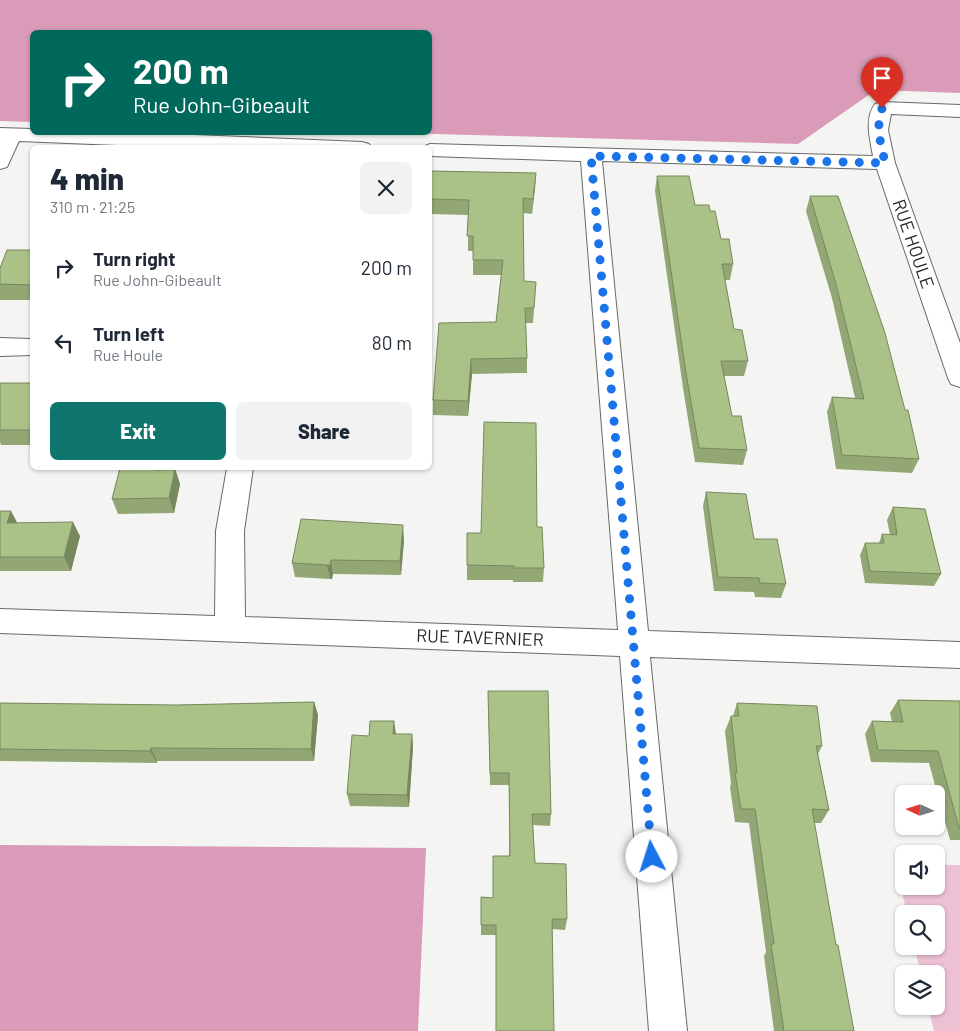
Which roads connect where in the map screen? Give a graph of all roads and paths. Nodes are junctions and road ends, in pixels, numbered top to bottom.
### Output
1 (960, 111) edge
2 (6, 134) edge
3 (30, 135) edge
4 (31, 135) edge
5 (280, 145) edge
6 (432, 150) edge
7 (591, 156) junction
8 (0, 163) edge
9 (885, 163) junction
10 (0, 346) edge
11 (30, 347) edge
12 (960, 378) edge
13 (240, 470) edge
14 (0, 621) edge
15 (230, 628) junction
16 (633, 644) junction
17 (960, 655) edge
18 (668, 1031) edge

1 - 9 street, RUE HOULE
2 - 3 street
2 - 8 street
4 - 5 street
6 - 7 street
7 - 9 street
7 - 16 street
9 - 12 street, RUE HOULE
10 - 11 street
13 - 15 street
14 - 15 street, RUE TAVERNIER
15 - 16 street, RUE TAVERNIER
16 - 17 street, RUE TAVERNIER
16 - 18 street

